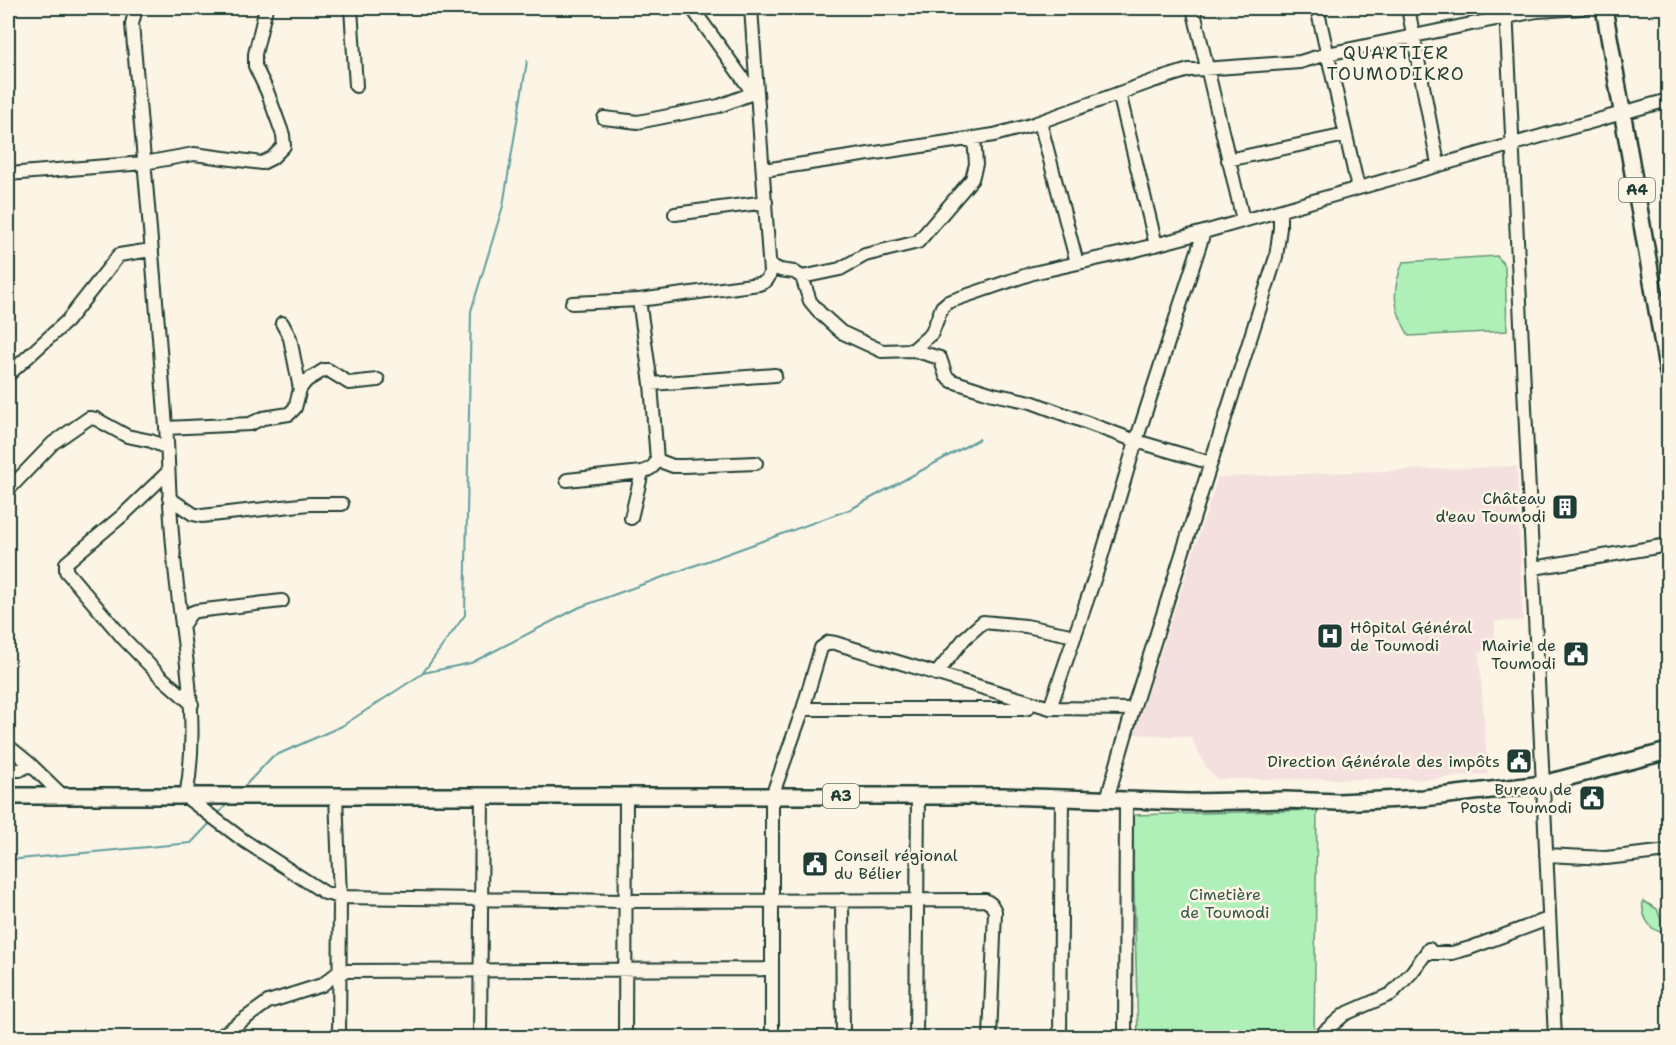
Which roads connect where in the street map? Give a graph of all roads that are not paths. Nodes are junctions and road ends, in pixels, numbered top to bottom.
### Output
1 (135, 8) edge
2 (266, 8) edge
3 (351, 8) edge
4 (692, 8) edge
5 (751, 8) edge
6 (1193, 8) edge
7 (1317, 8) edge
8 (1408, 8) edge
9 (1582, 8) edge
10 (1587, 8) edge
11 (1604, 8) edge
12 (1507, 12) edge
13 (1412, 37) junction
14 (1327, 54) junction
15 (1208, 68) junction
16 (356, 86) dead end
17 (1119, 93) junction
18 (756, 97) junction
19 (1668, 100) edge
20 (1623, 112) junction
21 (604, 118) dead end
22 (1040, 122) junction
23 (1346, 135) junction
24 (974, 138) junction
25 (1512, 143) junction
26 (1228, 160) junction
27 (144, 163) junction
28 (1438, 164) junction
29 (764, 170) junction
30 (8, 174) edge
31 (1358, 188) junction
32 (766, 202) junction
33 (1280, 211) junction
34 (675, 214) dead end
35 (1243, 220) junction
36 (1204, 232) junction
37 (1156, 245) junction
38 (151, 250) junction
39 (1077, 263) junction
40 (770, 265) junction
41 (802, 276) junction
42 (639, 300) junction
43 (572, 303) dead end
44 (1663, 312) edge
45 (282, 323) dead end
46 (912, 350) junction
47 (1668, 373) edge
48 (8, 375) edge
49 (775, 375) dead end
50 (378, 380) dead end
51 (651, 384) junction
52 (300, 389) junction
53 (166, 428) junction
54 (1136, 441) junction
55 (167, 448) junction
56 (657, 460) junction
57 (756, 463) dead end
58 (1211, 463) junction
59 (168, 472) junction
60 (642, 472) junction
61 (567, 480) dead end
62 (8, 490) edge
63 (169, 498) junction
64 (342, 504) dead end
65 (631, 518) dead end
66 (1668, 545) edge
67 (1534, 568) junction
68 (282, 601) dead end
69 (182, 626) junction
70 (1075, 636) junction
71 (936, 674) junction
72 (1030, 703) junction
73 (192, 704) junction
74 (1050, 708) junction
75 (803, 709) junction
76 (1133, 709) junction
77 (8, 746) edge
78 (1668, 751) edge
79 (30, 764) junction
80 (8, 770) edge
81 (1543, 784) junction
82 (8, 796) edge
83 (63, 796) junction
84 (336, 796) junction
85 (482, 796) junction
86 (772, 796) junction
87 (918, 796) junction
88 (186, 797) junction
89 (626, 797) junction
90 (1062, 798) junction
91 (1107, 799) junction
92 (1126, 801) junction
93 (1668, 851) edge
94 (1546, 855) junction
95 (340, 897) junction
96 (481, 898) junction
97 (918, 899) junction
98 (771, 900) junction
99 (842, 900) junction
100 (625, 901) junction
101 (1548, 919) junction
102 (625, 969) junction
103 (772, 969) junction
104 (481, 970) junction
105 (340, 971) junction
106 (218, 1038) edge
107 (339, 1038) edge
108 (480, 1038) edge
109 (625, 1038) edge
110 (772, 1038) edge
111 (843, 1038) edge
112 (916, 1038) edge
113 (990, 1038) edge
114 (1060, 1038) edge
115 (1125, 1038) edge
116 (1323, 1038) edge
117 (1555, 1038) edge

1 - 27 street
2 - 27 street
3 - 16 street
4 - 18 street
5 - 18 street
6 - 15 street
7 - 14 street
8 - 13 street
9 - 12 street
10 - 11 street
11 - 20 main road, A4
12 - 13 street
12 - 25 street
13 - 14 street
13 - 28 street
14 - 15 street
14 - 23 street
15 - 17 street
15 - 26 street
17 - 22 street
17 - 37 street
18 - 21 street
18 - 29 street
19 - 20 street
20 - 25 street
20 - 44 main road, A4
22 - 24 street
22 - 39 street
23 - 26 street
23 - 31 street
24 - 29 street
24 - 41 street
25 - 28 street
25 - 67 street
26 - 35 street
27 - 30 street
27 - 38 street
28 - 31 street
29 - 32 street
31 - 33 street
32 - 34 street
32 - 40 street
33 - 35 street
33 - 58 street
35 - 36 street
36 - 37 street
36 - 54 street
37 - 39 street
38 - 48 street
38 - 53 street
39 - 46 street
40 - 41 street
40 - 42 street
41 - 46 street
42 - 43 street
42 - 51 street
44 - 47 main road, A4
45 - 52 street
46 - 54 street
49 - 51 street
50 - 52 street
51 - 56 street
52 - 53 street
53 - 55 street
54 - 58 street
54 - 70 street
55 - 59 street
55 - 62 street
56 - 57 street
56 - 60 street
58 - 76 street
59 - 63 street
59 - 73 street
60 - 61 street
60 - 65 street
63 - 64 street
63 - 69 street
66 - 67 street
67 - 81 street
68 - 69 street
69 - 73 street
70 - 71 street
70 - 74 street
71 - 72 street
71 - 75 street
72 - 74 street
72 - 75 street
73 - 88 street
74 - 76 street
75 - 86 street
76 - 91 street
77 - 79 street
78 - 81 main road, A3
79 - 80 street
79 - 83 street
81 - 92 main road, A3
81 - 94 street
82 - 83 main road, A3
83 - 88 main road, A3
84 - 85 main road, A3
84 - 88 main road, A3
84 - 95 street
85 - 89 main road, A3
85 - 96 street
86 - 87 main road, A3
86 - 89 main road, A3
86 - 98 street
87 - 90 main road, A3
87 - 97 street
88 - 95 street
89 - 100 street
90 - 91 main road, A3
90 - 114 street
91 - 92 main road, A3
92 - 115 street
93 - 94 street
94 - 101 street
95 - 96 street
95 - 105 street
96 - 100 street
96 - 104 street
97 - 99 street
97 - 112 street
97 - 113 street
98 - 99 street
98 - 100 street
98 - 103 street
99 - 111 street
100 - 102 street
101 - 116 street
101 - 117 street
102 - 103 street
102 - 104 street
102 - 109 street
103 - 110 street
104 - 105 street
104 - 108 street
105 - 106 street
105 - 107 street

